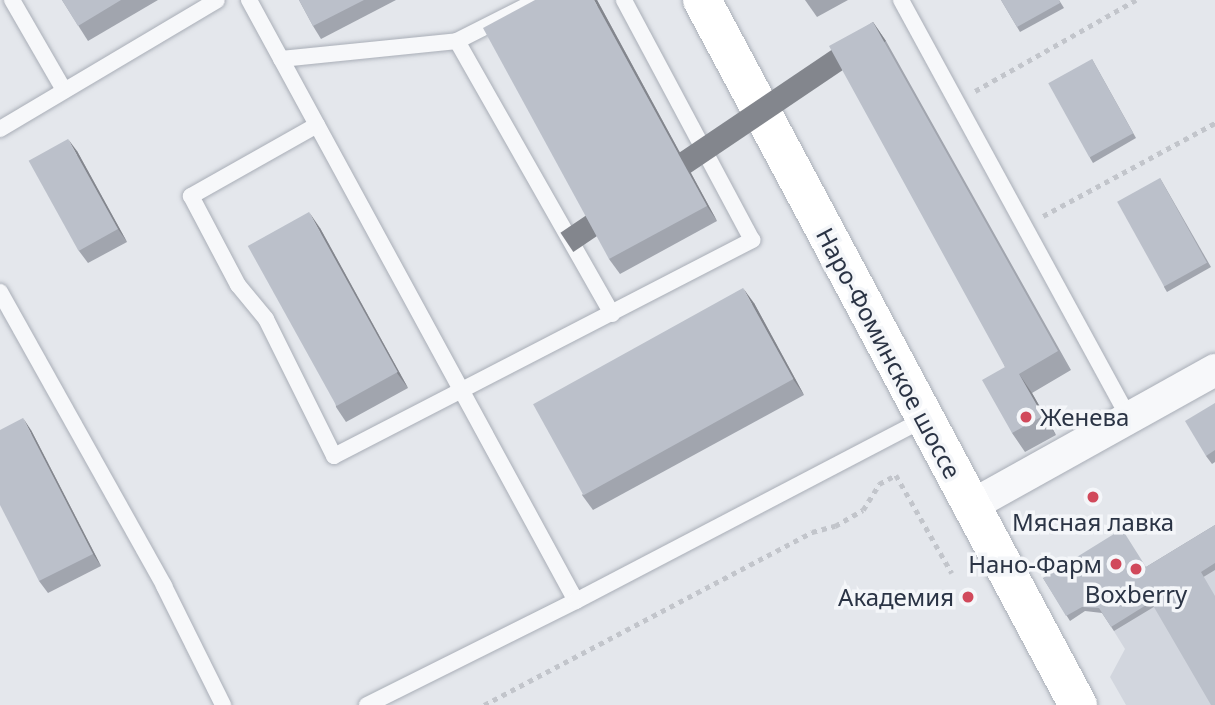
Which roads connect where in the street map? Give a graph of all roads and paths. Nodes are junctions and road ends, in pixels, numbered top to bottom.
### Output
1 (12, 0) edge
2 (217, 0) edge
3 (249, 0) edge
4 (538, 0) edge
5 (624, 0) edge
6 (702, 0) edge
7 (901, 0) edge
8 (1136, 0) edge
9 (457, 41) junction
10 (281, 59) junction
11 (64, 90) junction
12 (956, 102) junction
13 (1215, 122) edge
14 (317, 125) junction
15 (0, 129) edge
16 (1024, 226) junction
17 (0, 292) edge
18 (612, 314) junction
19 (1215, 370) edge
20 (461, 390) junction
21 (1129, 418) junction
22 (924, 419) junction
23 (969, 507) junction
24 (952, 573) dead end
25 (576, 601) junction
26 (223, 705) edge
27 (367, 705) edge
28 (484, 705) edge
29 (1078, 705) edge

1 - 11 lane
2 - 11 lane
3 - 10 lane
4 - 9 lane
5 - 18 lane
6 - 22 main road, Наро-Фоминское шоссе
7 - 12 lane
8 - 12 path
9 - 10 lane
9 - 18 lane
10 - 14 lane
11 - 15 lane
12 - 16 lane
13 - 16 path
14 - 20 lane
14 - 20 lane
16 - 21 lane
17 - 26 lane
18 - 20 lane
19 - 21 street
20 - 25 lane
21 - 23 street
22 - 23 main road, Наро-Фоминское шоссе
22 - 25 lane
23 - 29 main road, Наро-Фоминское шоссе
24 - 28 path
25 - 27 lane

